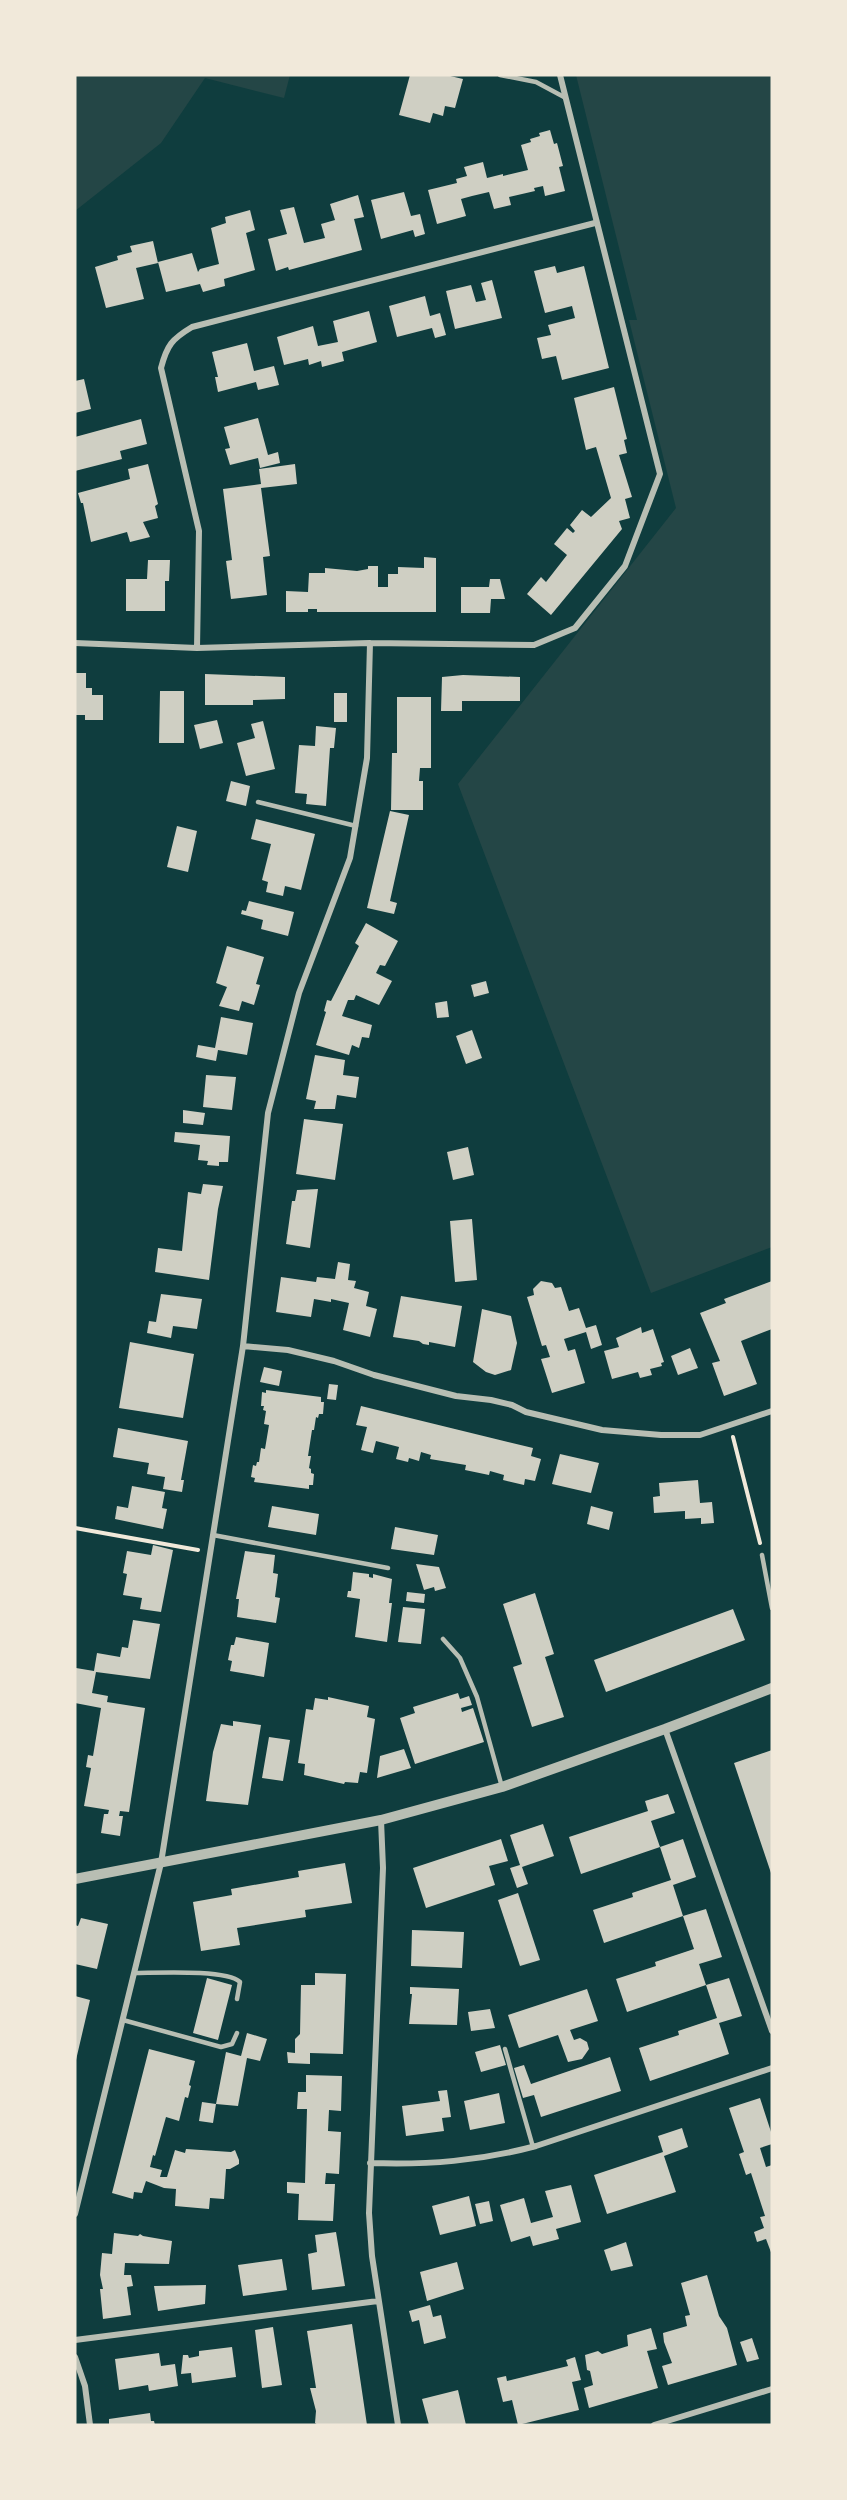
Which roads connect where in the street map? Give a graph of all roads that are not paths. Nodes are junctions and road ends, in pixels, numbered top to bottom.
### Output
1 (500, 75) edge
2 (560, 75) edge
3 (564, 96) junction
4 (595, 223) junction
5 (75, 643) edge
6 (370, 643) junction
7 (197, 648) junction
8 (258, 802) dead end
9 (356, 826) junction
10 (243, 1346) junction
11 (772, 1411) edge
12 (213, 1535) junction
13 (762, 1555) road end
14 (388, 1568) dead end
15 (772, 1608) edge
16 (443, 1639) dead end
17 (772, 1688) edge
18 (665, 1729) junction
19 (502, 1787) junction
20 (381, 1820) junction
21 (161, 1863) junction
22 (75, 1879) edge
23 (134, 1973) junction
24 (237, 1999) dead end
25 (123, 2020) junction
26 (772, 2031) edge
27 (237, 2033) dead end
28 (505, 2049) dead end
29 (772, 2068) edge
30 (533, 2147) junction
31 (370, 2163) junction
32 (75, 2214) edge
33 (378, 2301) junction
34 (75, 2340) edge
35 (75, 2357) edge
36 (772, 2389) edge
37 (90, 2425) edge
38 (398, 2425) edge
39 (654, 2425) edge

1 - 3 lane
2 - 3 street
3 - 4 street
4 - 6 street
4 - 7 street
5 - 7 street
6 - 7 street
6 - 9 street
8 - 9 lane
9 - 10 street
10 - 11 street
10 - 12 street
12 - 14 lane
12 - 21 street
13 - 15 lane
16 - 19 lane
17 - 18 street
18 - 19 street
18 - 26 street
19 - 20 street
20 - 21 street
20 - 31 street
21 - 22 street
21 - 23 street
23 - 24 lane
23 - 25 street
25 - 27 lane
25 - 32 street
28 - 30 lane
29 - 30 street
30 - 31 street
31 - 33 street
33 - 34 street
33 - 38 street
35 - 37 street
36 - 39 street

